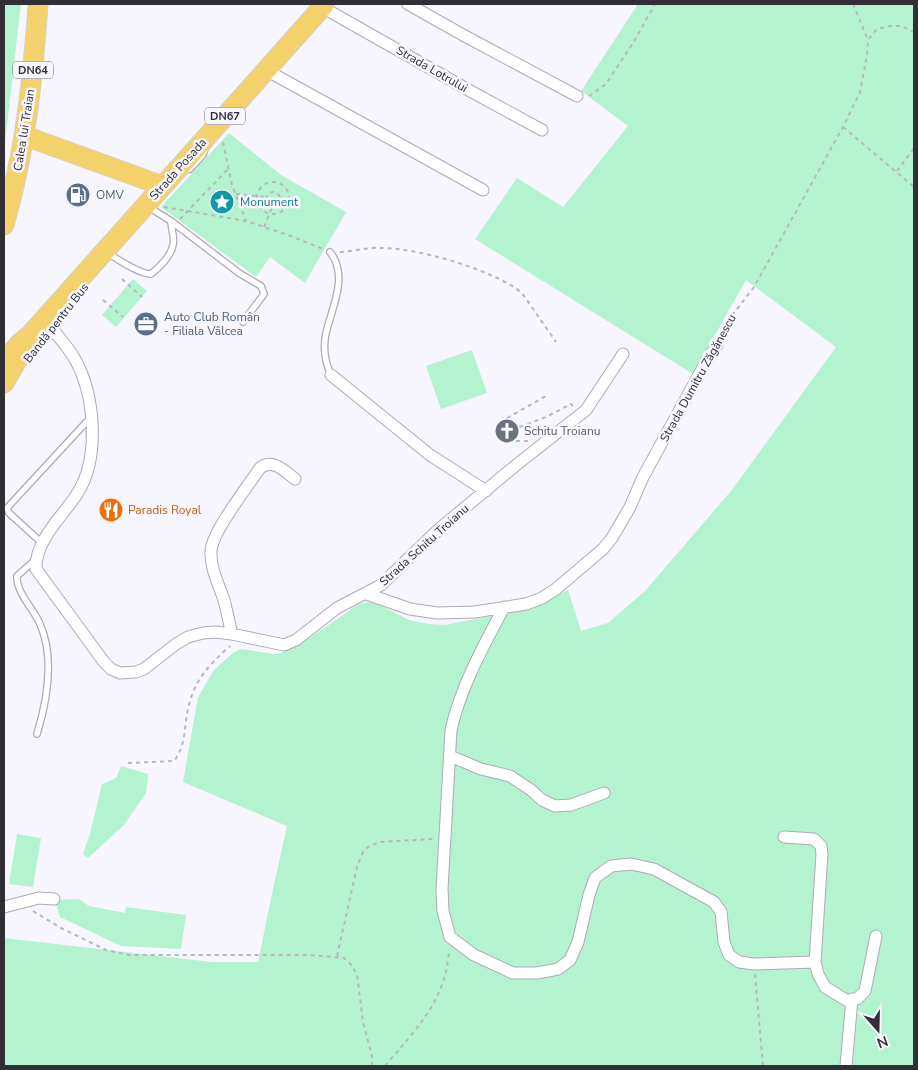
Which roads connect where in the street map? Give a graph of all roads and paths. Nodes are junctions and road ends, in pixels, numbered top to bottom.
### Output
1 (38, 4) edge
2 (408, 4) edge
3 (655, 4) edge
4 (853, 4) edge
5 (324, 6) edge
6 (914, 32) edge
7 (868, 40) junction
8 (266, 70) junction
9 (577, 96) joint
10 (843, 127) junction
11 (214, 129) junction
12 (542, 130) dead end
13 (25, 136) junction
14 (914, 148) edge
15 (228, 169) junction
16 (896, 171) junction
17 (186, 174) dead end
18 (162, 186) junction
19 (914, 187) edge
20 (483, 190) dead end
21 (236, 194) junction
22 (256, 197) junction
23 (266, 197) junction
24 (273, 205) junction
25 (153, 208) junction
26 (188, 212) junction
27 (269, 214) junction
28 (246, 221) junction
29 (173, 223) junction
30 (4, 225) edge
31 (264, 227) junction
32 (330, 252) junction
33 (110, 255) junction
34 (122, 278) dead end
35 (142, 297) dead end
36 (73, 300) dead end
37 (103, 300) dead end
38 (123, 317) dead end
39 (243, 322) dead end
40 (47, 323) junction
41 (30, 335) junction
42 (556, 342) dead end
43 (717, 345) joint
44 (623, 354) dead end
45 (4, 362) edge
46 (331, 375) joint
47 (6, 385) edge
48 (548, 395) dead end
49 (580, 415) junction
50 (91, 417) junction
51 (507, 418) dead end
52 (512, 430) dead end
53 (295, 479) dead end
54 (483, 493) junction
55 (43, 544) junction
56 (36, 560) junction
57 (367, 594) junction
58 (504, 607) junction
59 (237, 635) junction
60 (37, 734) dead end
61 (450, 756) junction
62 (128, 762) dead end
63 (604, 793) dead end
64 (784, 837) dead end
65 (444, 838) junction
66 (54, 899) dead end
67 (20, 903) junction
68 (4, 908) edge
69 (876, 936) dead end
70 (450, 937) junction
71 (337, 956) junction
72 (814, 962) junction
73 (754, 964) junction
74 (852, 999) junction
75 (372, 1066) edge
76 (385, 1066) edge
77 (762, 1066) edge
78 (846, 1066) edge

1 - 13 main road, Calea lui Traian / DN64
2 - 9 street
3 - 9 path
4 - 7 path
5 - 8 main road, Strada Posada / DN67
5 - 12 street, Strada Lotrului
6 - 7 path
7 - 10 path, Strada Dumitru Zăgănescu
8 - 11 main road, Strada Posada / DN67
8 - 20 street
10 - 16 path
10 - 43 path, Strada Dumitru Zăgănescu
11 - 15 path
11 - 17 lane
11 - 18 main road, Strada Posada / DN67
13 - 18 main road
13 - 30 main road, Calea lui Traian / DN64
14 - 16 path
15 - 21 path
15 - 26 path
16 - 19 path
18 - 25 main road, Strada Posada / DN67
21 - 22 path
21 - 28 path
22 - 23 path
22 - 27 path
22 - 27 path
23 - 24 path
23 - 24 path
24 - 27 path
25 - 26 path
25 - 29 lane
25 - 33 main road, Strada Posada / DN67
26 - 28 path
26 - 29 path
27 - 31 path
28 - 31 path
29 - 33 lane
29 - 39 lane
31 - 32 path
32 - 42 path
32 - 46 lane
33 - 40 main road, Strada Posada / DN67
34 - 35 path
36 - 40 lane, Bandă pentru Bus
37 - 38 path
40 - 41 main road, Strada Posada / DN67
40 - 47 lane, Bandă pentru Bus
40 - 50 street
41 - 45 main road, Strada Posada / DN67
41 - 47 main road, Strada Posada / DN67
43 - 58 street, Strada Dumitru Zăgănescu
44 - 49 street, Strada Schitu Troianu
46 - 54 street
48 - 51 path
49 - 52 path
49 - 54 street, Strada Schitu Troianu
50 - 55 street
50 - 55 lane
53 - 59 street
54 - 57 street, Strada Schitu Troianu
55 - 56 street
56 - 59 street, Strada Schitu Troianu
56 - 60 lane
57 - 58 street, Strada Schitu Troianu
57 - 59 street, Strada Schitu Troianu
58 - 61 street
59 - 62 path
61 - 63 street
61 - 65 street
64 - 72 street
65 - 70 street
65 - 71 path
66 - 67 street
67 - 68 street
67 - 71 path
69 - 74 street
70 - 73 street
70 - 76 path
71 - 75 path
72 - 73 street
72 - 74 street
73 - 77 path
74 - 78 street

